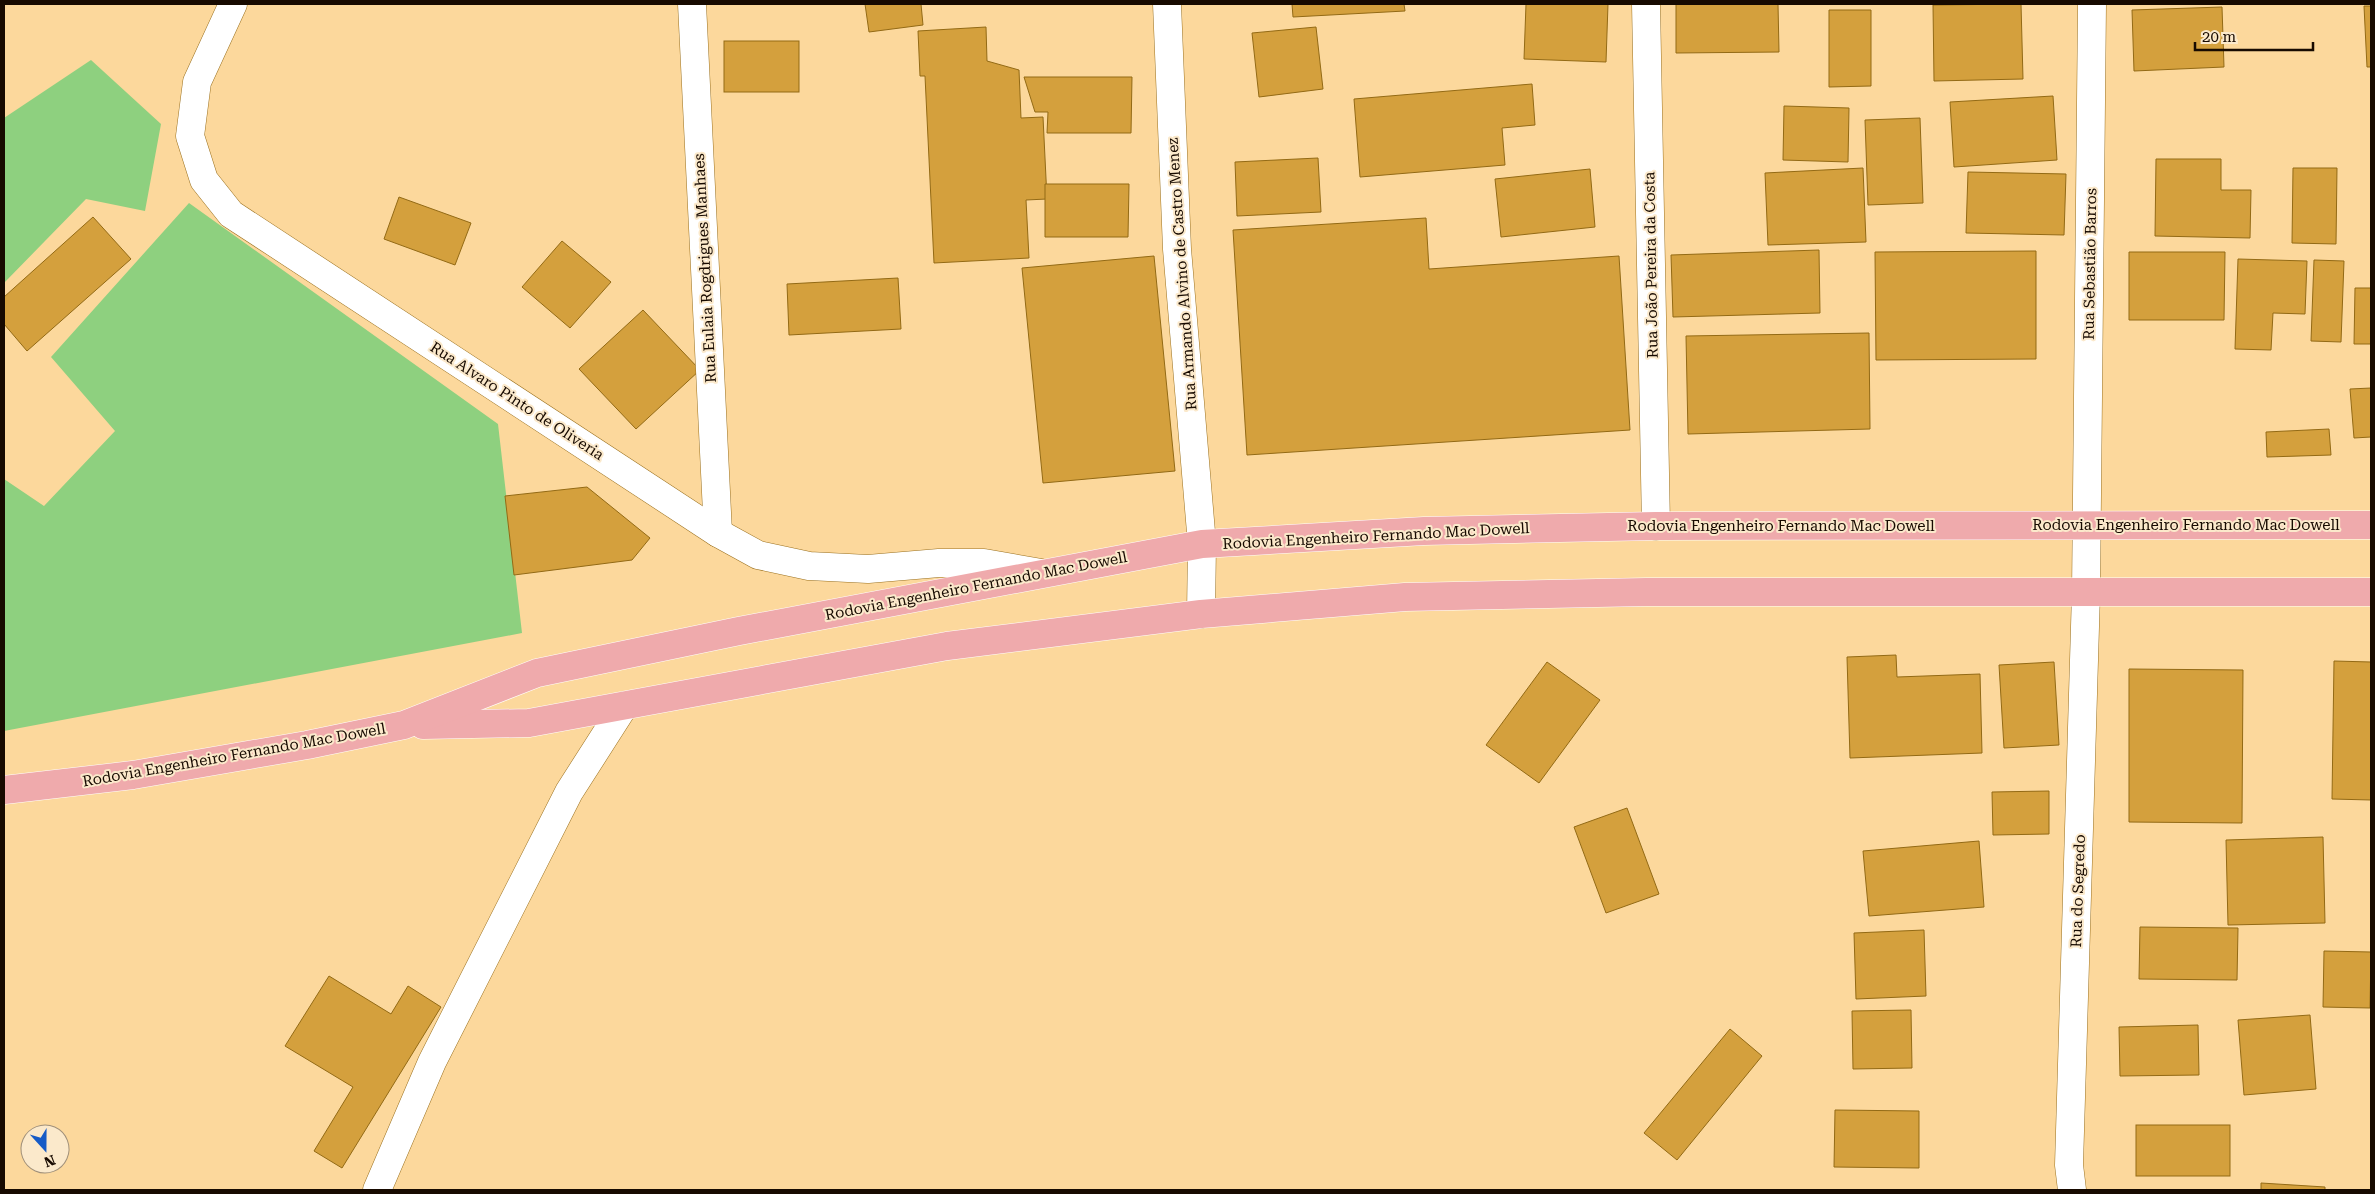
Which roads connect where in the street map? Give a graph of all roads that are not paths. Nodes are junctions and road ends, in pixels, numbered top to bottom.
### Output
1 (233, 4) edge
2 (692, 4) edge
3 (1167, 4) edge
4 (1646, 4) edge
5 (2092, 4) edge
6 (2088, 525) junction
7 (2371, 525) edge
8 (1656, 526) junction
9 (718, 533) junction
10 (1202, 544) junction
11 (1042, 574) junction
12 (2371, 592) edge
13 (2086, 593) junction
14 (1201, 614) junction
15 (624, 706) junction
16 (404, 725) junction
17 (4, 790) edge
18 (377, 1190) edge
19 (2072, 1190) edge

1 - 9 street, Rua Alvaro Pinto de Oliveria
2 - 9 street, Rua Eulaia Rogdrigues Manhaes
3 - 10 street, Rua Armando Alvino de Castro Menez
4 - 8 street, Rua João Pereira da Costa
5 - 6 street, Rua Sebastião Barros
6 - 7 main road, Rodovia Engenheiro Fernando Mac Dowell
6 - 8 main road, Rodovia Engenheiro Fernando Mac Dowell
6 - 13 street, Rua Sebastião Barros
8 - 10 main road, Rodovia Engenheiro Fernando Mac Dowell
9 - 11 street, Rua Alvaro Pinto de Oliveria
10 - 11 main road, Rodovia Engenheiro Fernando Mac Dowell
10 - 14 street, Rua Armando Alvino de Castro Menez
11 - 16 main road, Rodovia Engenheiro Fernando Mac Dowell
12 - 13 main road, Rodovia Engenheiro Fernando Mac Dowell
13 - 14 main road, Rodovia Engenheiro Fernando Mac Dowell
13 - 19 street, Rua do Segredo
14 - 15 main road, Rodovia Engenheiro Fernando Mac Dowell
15 - 16 main road, Rodovia Engenheiro Fernando Mac Dowell
15 - 18 street
16 - 17 main road, Rodovia Engenheiro Fernando Mac Dowell

